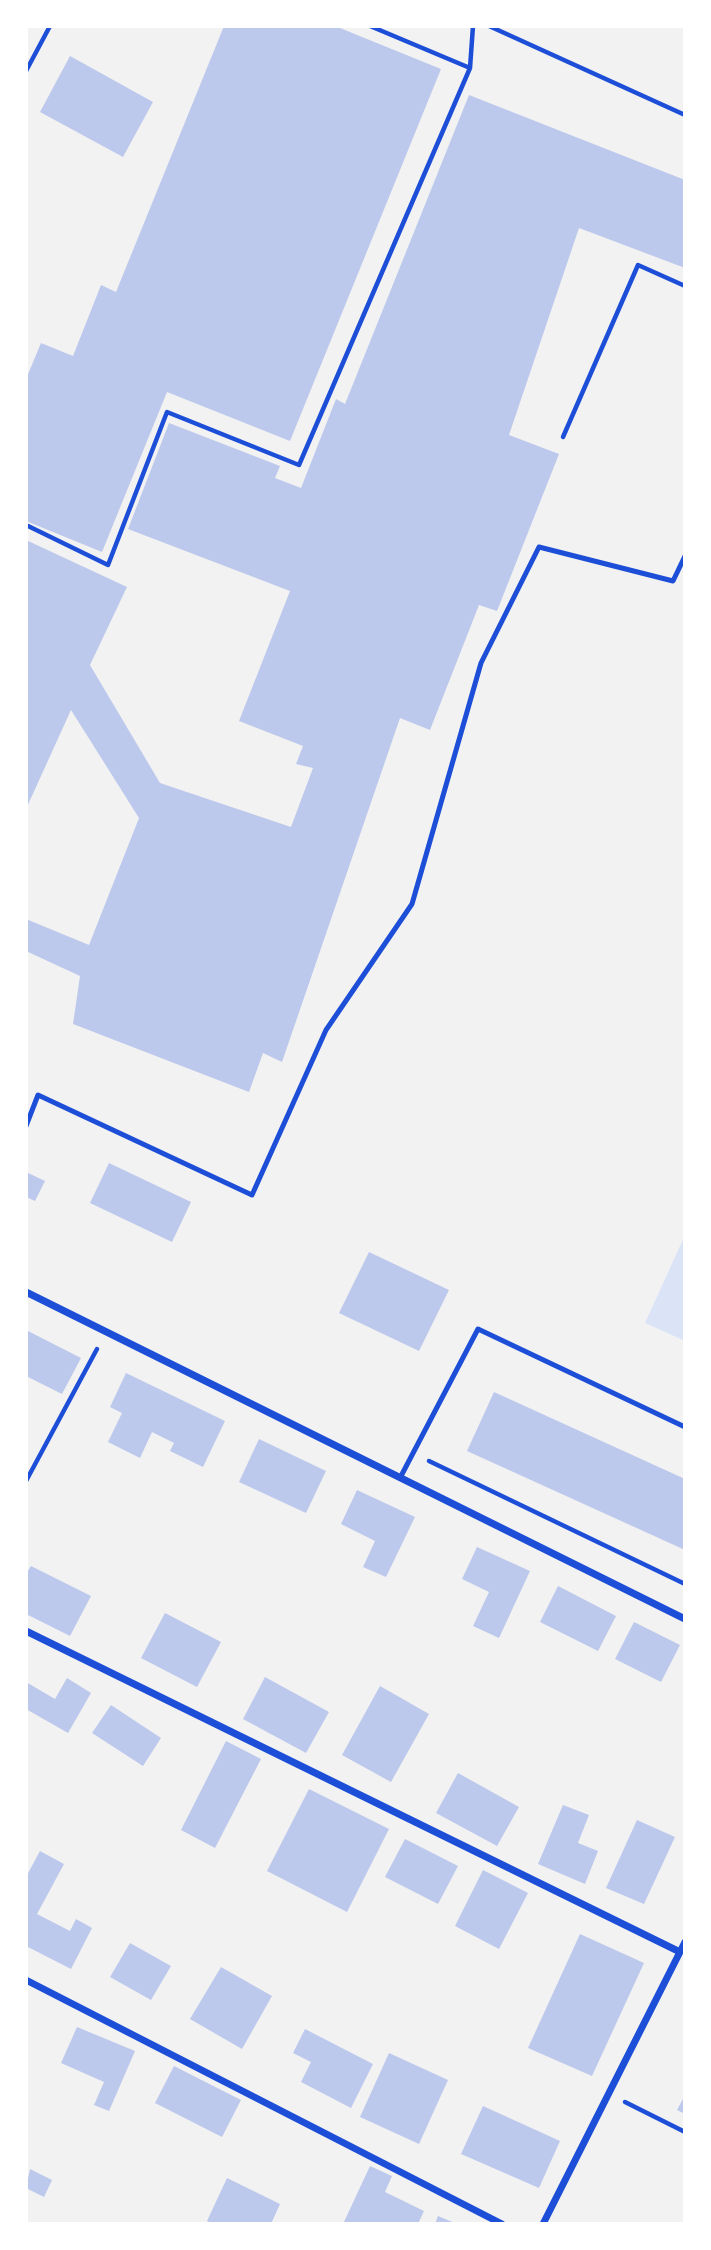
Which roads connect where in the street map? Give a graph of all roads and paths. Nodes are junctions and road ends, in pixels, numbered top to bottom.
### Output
1 (50, 26) edge
2 (370, 26) edge
3 (473, 26) edge
4 (489, 26) edge
5 (470, 68) junction
6 (26, 71) edge
7 (685, 115) edge
8 (685, 286) edge
9 (563, 438) dead end
10 (26, 525) edge
11 (685, 556) edge
12 (26, 1126) edge
13 (26, 1292) edge
14 (106, 1331) junction
15 (685, 1427) edge
16 (413, 1453) junction
17 (400, 1478) junction
18 (26, 1481) edge
19 (685, 1584) edge
20 (685, 1619) edge
21 (26, 1632) edge
22 (685, 1942) edge
23 (680, 1952) junction
24 (26, 1980) edge
25 (609, 2094) junction
26 (685, 2132) edge
27 (502, 2224) edge
28 (543, 2224) edge

1 - 6 path
2 - 5 path
3 - 5 path
4 - 7 path
5 - 10 path
8 - 9 path
11 - 12 lane
13 - 14 street
14 - 17 street
14 - 18 path
15 - 16 lane
16 - 17 lane
16 - 19 path
17 - 20 street
21 - 23 street
22 - 23 street
23 - 25 street
24 - 27 street
25 - 26 path
25 - 28 street

